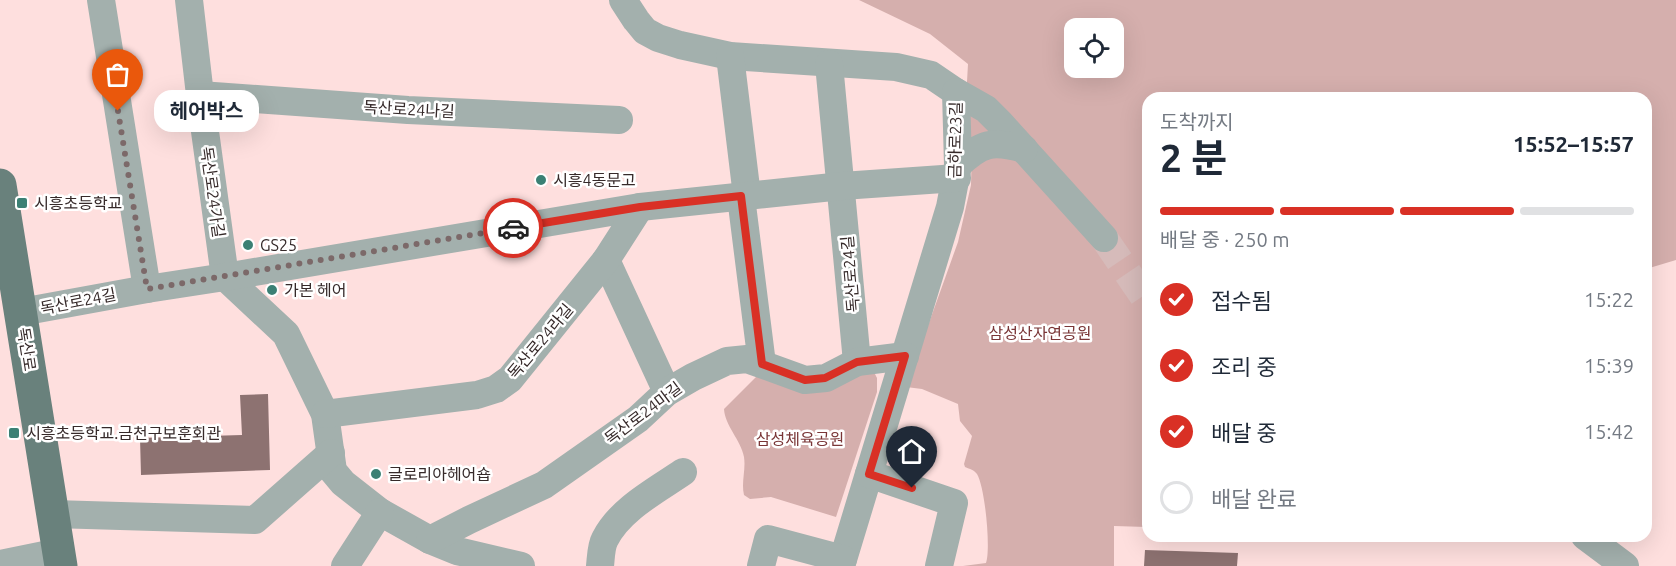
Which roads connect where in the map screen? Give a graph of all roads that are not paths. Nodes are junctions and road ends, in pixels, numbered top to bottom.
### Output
1 (101, 0) edge
2 (189, 0) edge
3 (623, 0) edge
4 (730, 56) junction
5 (829, 64) junction
6 (956, 92) junction
7 (200, 95) junction
8 (619, 120) dead end
9 (1024, 149) junction
10 (957, 172) junction
11 (0, 185) edge
12 (842, 186) junction
13 (744, 196) junction
14 (640, 207) junction
15 (1104, 238) tunnel mouth
16 (5, 247) edge
17 (606, 260) junction
18 (225, 277) junction
19 (147, 289) junction
20 (21, 312) junction
21 (905, 356) junction
22 (857, 362) junction
23 (762, 364) junction
24 (667, 392) junction
25 (325, 414) junction
26 (331, 453) junction
27 (683, 472) dead end
28 (869, 474) junction
29 (380, 512) junction
30 (53, 514) junction
31 (430, 540) junction
32 (1597, 549) edge
33 (60, 559) edge
34 (842, 562) edge
35 (0, 564) edge
36 (345, 566) edge
37 (521, 566) edge
38 (600, 566) edge
39 (761, 566) edge
40 (939, 566) edge
41 (1625, 566) edge

1 - 19 street
2 - 7 street, 독산로24가길
3 - 4 street, 금하로23길
4 - 5 street, 금하로23길
4 - 13 street
5 - 6 street, 금하로23길
5 - 12 street, 독산로24길
6 - 9 street
6 - 10 street, 금하로23길
7 - 8 street, 독산로24나길
7 - 18 street, 독산로24가길
9 - 10 street
9 - 15 street
10 - 12 street, 독산로24길
10 - 21 street, 금하로23길
11 - 16 main road, 독산로
12 - 13 street, 독산로24길
12 - 22 street, 독산로24길
13 - 14 street, 독산로24길
13 - 23 street
14 - 17 street, 독산로24라길
14 - 18 street, 독산로24길
16 - 20 main road, 독산로
17 - 24 street
17 - 25 street, 독산로24라길
18 - 19 street, 독산로24길
18 - 25 street
19 - 20 street, 독산로24길
20 - 30 main road, 독산로
21 - 22 street, 독산로24마길
21 - 28 street, 금하로23길
22 - 23 street, 독산로24마길
23 - 24 street, 독산로24마길
24 - 31 street, 독산로24마길
25 - 26 street
26 - 29 street
26 - 30 street
27 - 38 street
28 - 34 street, 금하로23길
28 - 40 street
29 - 31 street
29 - 36 street
30 - 33 main road, 독산로
31 - 37 street
32 - 41 street
33 - 35 street
34 - 39 street

